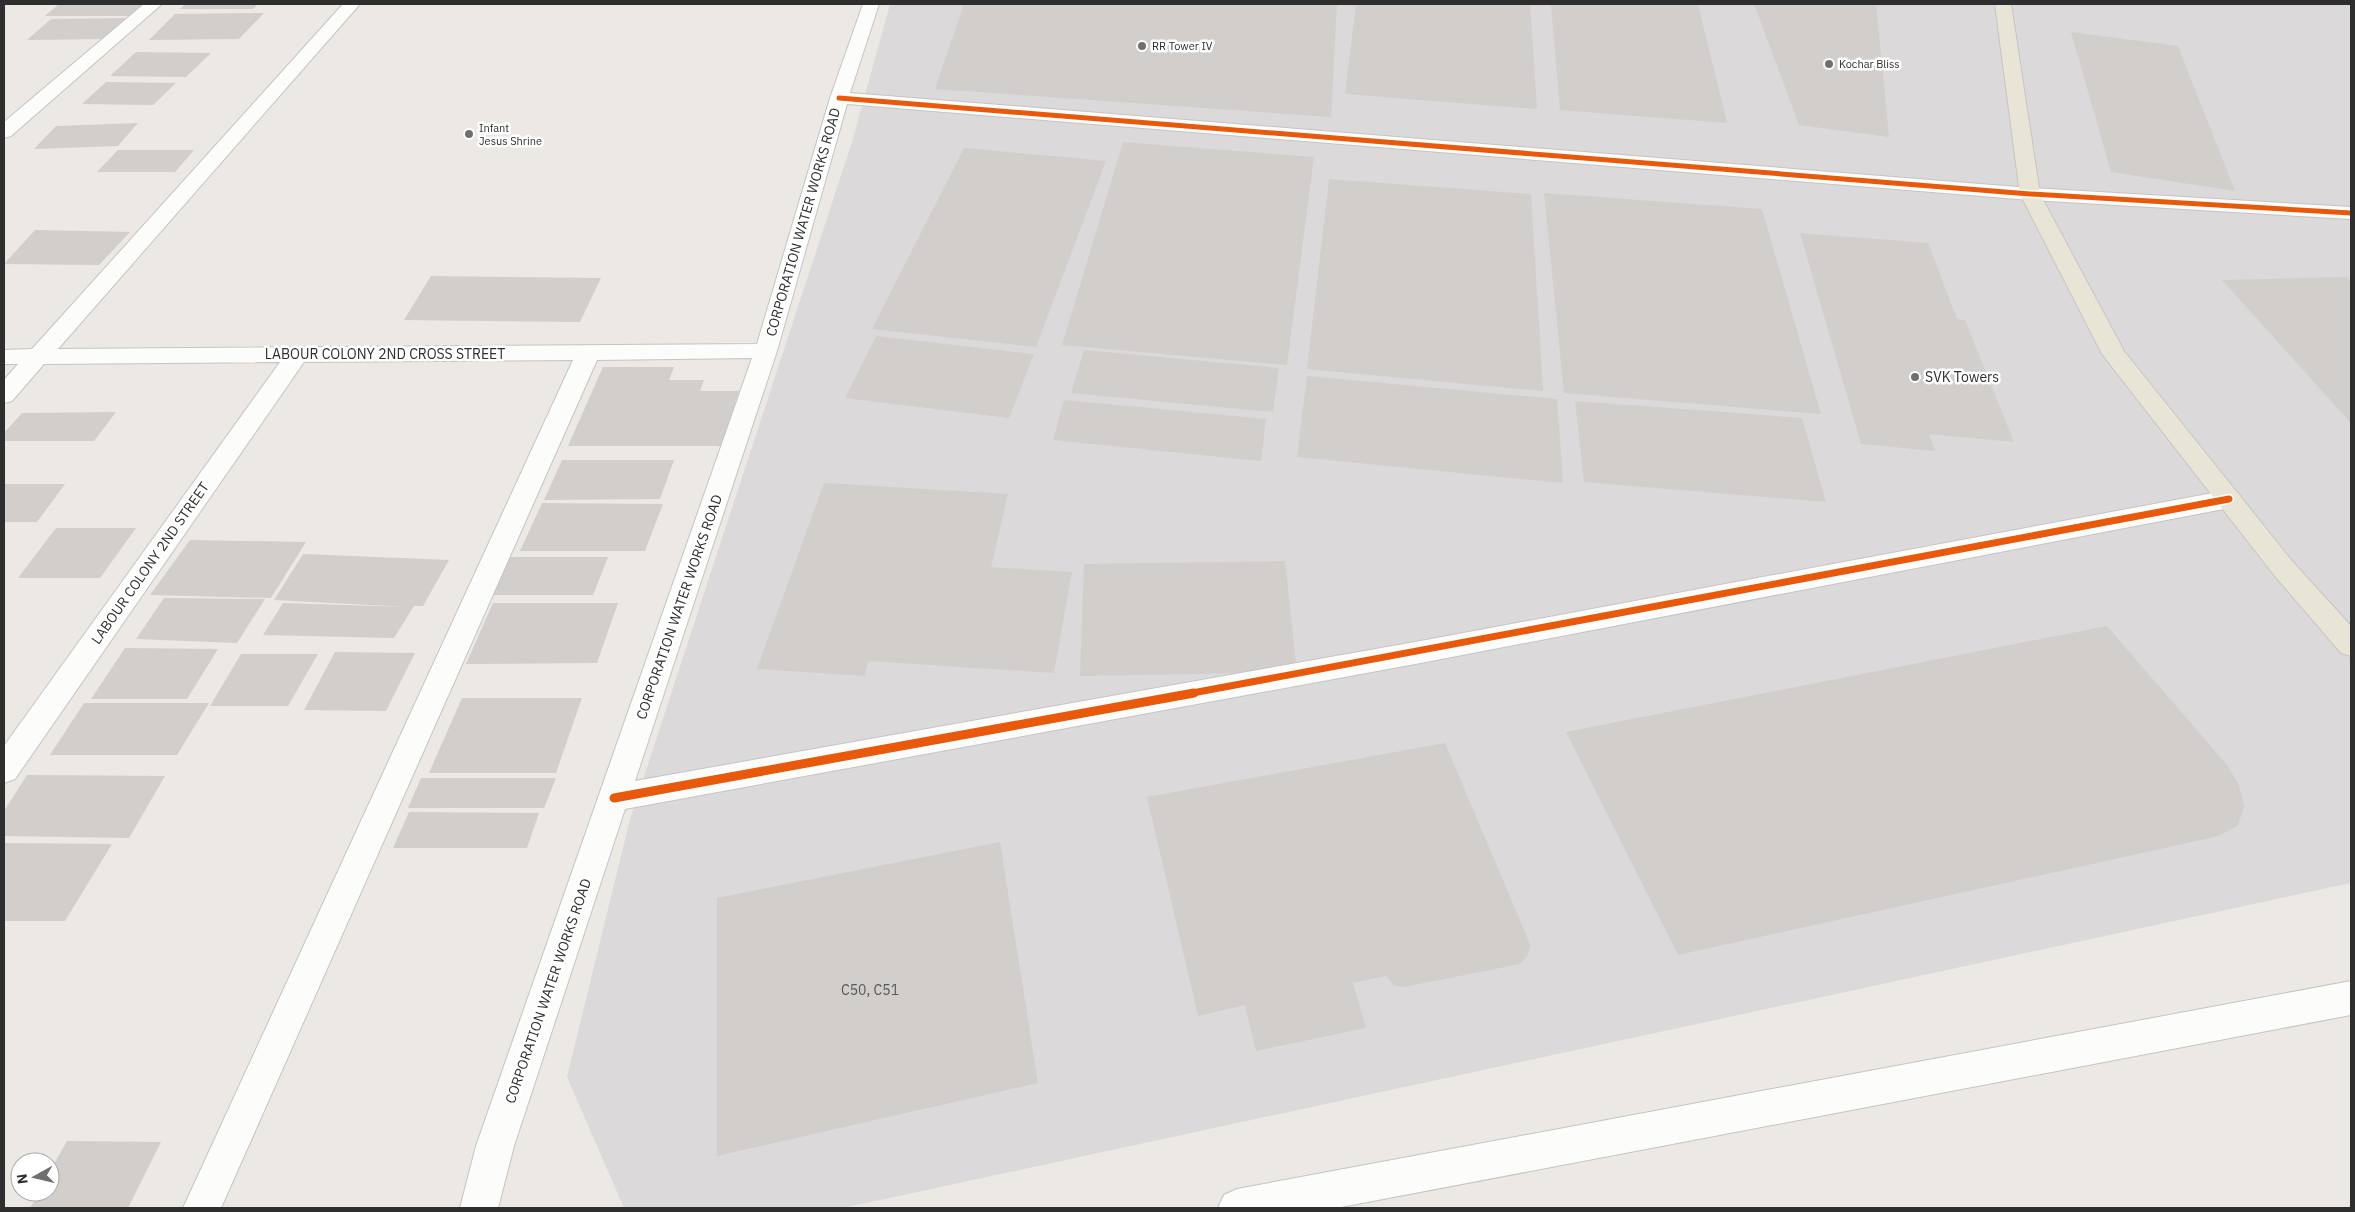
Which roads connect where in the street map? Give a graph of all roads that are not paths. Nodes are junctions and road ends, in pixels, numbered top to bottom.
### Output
1 (154, 4) edge
2 (352, 4) edge
3 (871, 4) edge
4 (2003, 4) edge
5 (839, 98) junction
6 (4, 132) edge
7 (2030, 194) junction
8 (2351, 212) edge
9 (766, 351) junction
10 (588, 353) junction
11 (297, 355) junction
12 (4, 357) edge
13 (38, 357) junction
14 (4, 396) edge
15 (2229, 499) junction
16 (2351, 645) edge
17 (4, 770) edge
18 (614, 798) junction
19 (2351, 998) edge
20 (202, 1208) edge
21 (479, 1208) edge
22 (1237, 1208) edge

1 - 6 street
2 - 13 street
3 - 5 street, CORPORATION WATER WORKS ROAD
4 - 7 main road
5 - 7 street
5 - 9 street, CORPORATION WATER WORKS ROAD
7 - 8 street
7 - 15 main road
9 - 10 street, LABOUR COLONY 2ND CROSS STREET
9 - 18 street, CORPORATION WATER WORKS ROAD
10 - 11 street, LABOUR COLONY 2ND CROSS STREET
10 - 20 street
11 - 13 street, LABOUR COLONY 2ND CROSS STREET
11 - 17 street, LABOUR COLONY 2ND STREET
12 - 13 street, LABOUR COLONY 2ND CROSS STREET
13 - 14 street
15 - 16 main road
15 - 18 street
18 - 21 street, CORPORATION WATER WORKS ROAD
19 - 22 street

